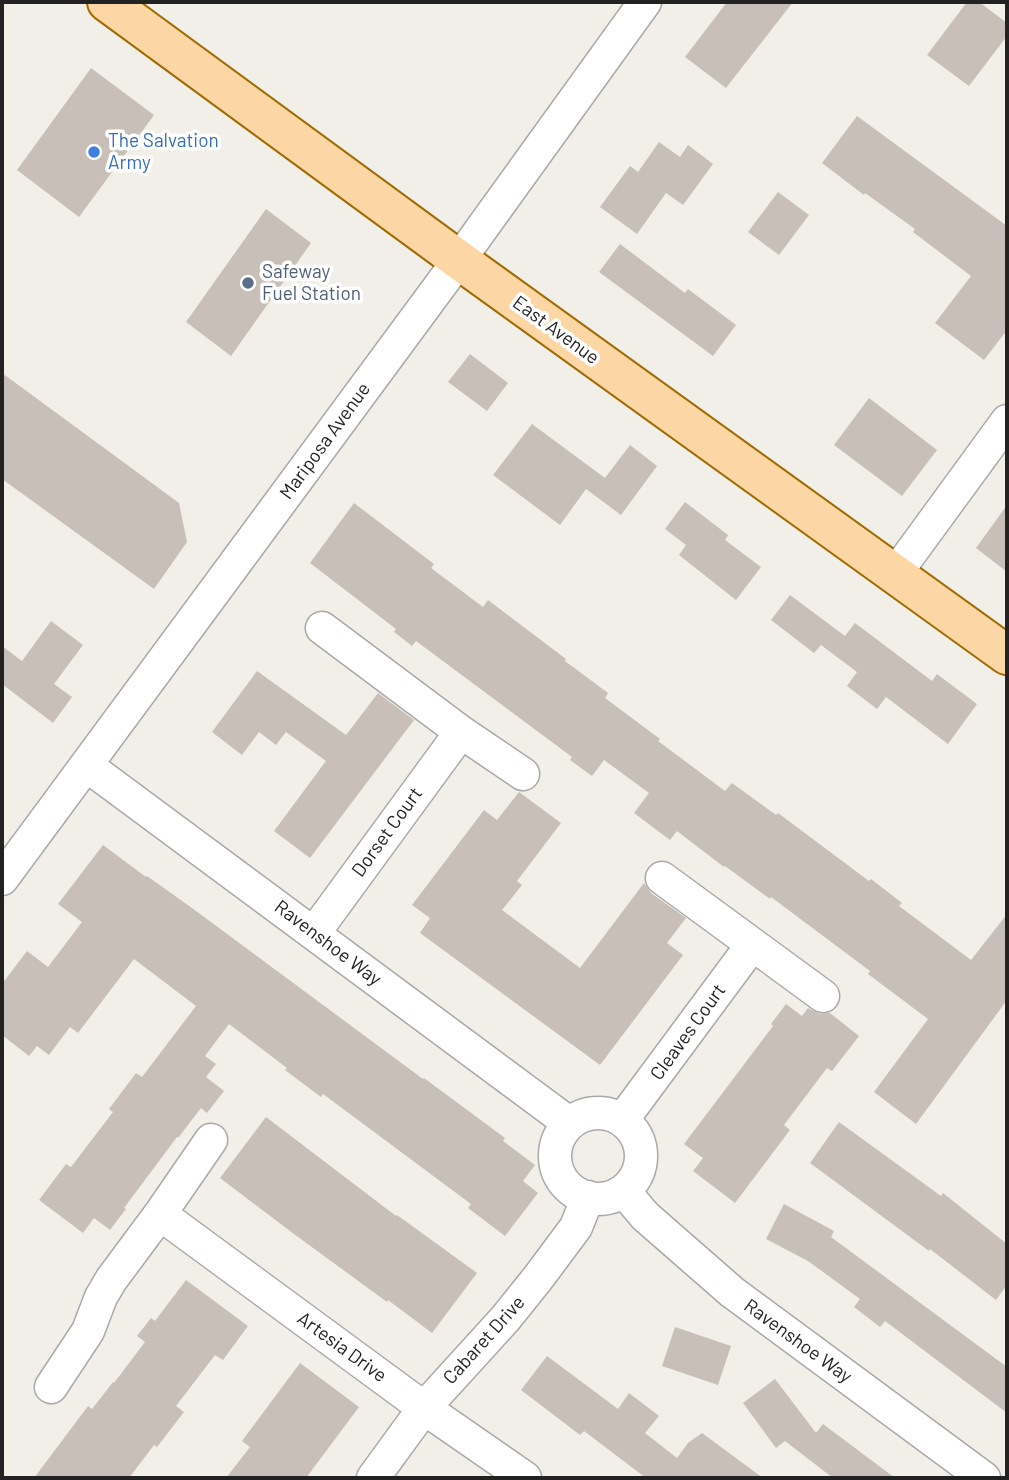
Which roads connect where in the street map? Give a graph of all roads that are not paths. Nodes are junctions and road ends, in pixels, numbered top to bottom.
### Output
1 (107, 2) edge
2 (645, 2) edge
3 (459, 260) junction
4 (1007, 421) edge
5 (896, 573) junction
6 (322, 628) dead end
7 (1007, 655) edge
8 (461, 732) junction
9 (86, 765) junction
10 (523, 774) dead end
11 (2, 878) edge
12 (662, 878) dead end
13 (314, 933) junction
14 (752, 945) junction
15 (823, 996) dead end
16 (623, 1119) junction
17 (569, 1123) junction
18 (211, 1140) dead end
19 (624, 1191) junction
20 (588, 1197) junction
21 (160, 1214) junction
22 (51, 1387) dead end
23 (424, 1408) junction
24 (373, 1478) edge
25 (525, 1478) edge
26 (984, 1478) edge

1 - 3 main road, East Avenue
2 - 3 street, Mariposa Avenue
3 - 5 main road, East Avenue
3 - 9 street, Mariposa Avenue
4 - 5 street
5 - 7 main road, East Avenue
6 - 8 street
8 - 10 street
8 - 13 street, Dorset Court
9 - 11 street, Mariposa Avenue
9 - 13 street, Ravenshoe Way
12 - 14 street
13 - 17 street, Ravenshoe Way
14 - 15 street
14 - 16 street, Cleaves Court
16 - 17 street
16 - 19 street
17 - 20 street
18 - 21 street
19 - 20 street
19 - 26 street, Ravenshoe Way
20 - 23 street, Cabaret Drive
21 - 22 street
21 - 23 street, Artesia Drive
23 - 24 street, Cabaret Drive
23 - 25 street, Artesia Drive

